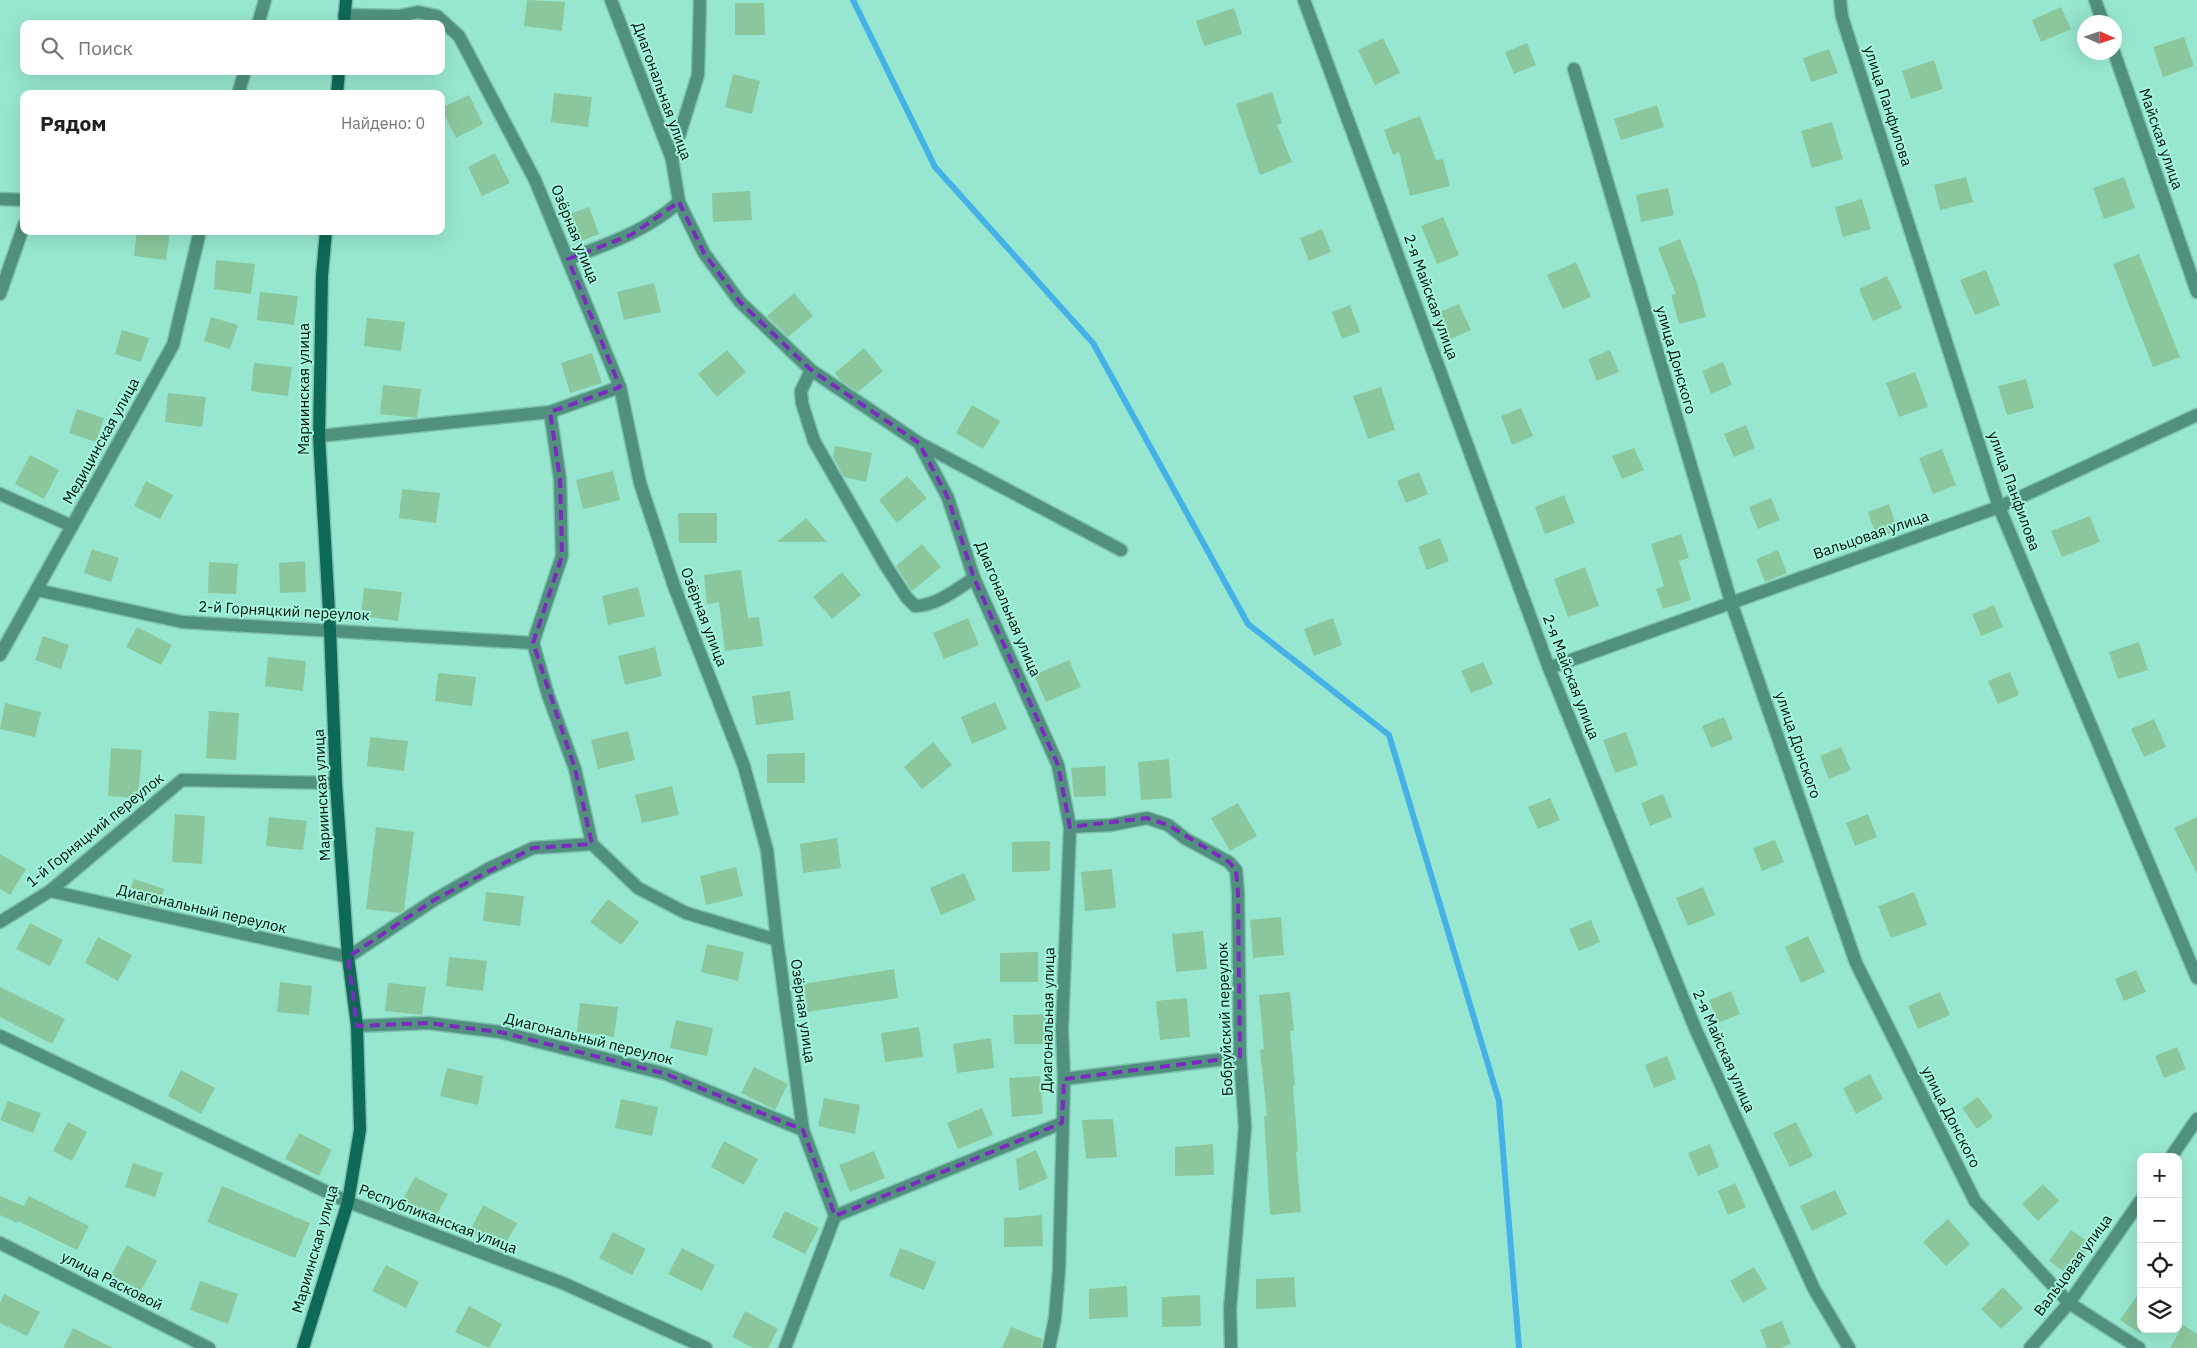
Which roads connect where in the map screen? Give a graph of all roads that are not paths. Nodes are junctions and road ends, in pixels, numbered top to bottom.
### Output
1 (265, 0) edge
2 (346, 0) edge
3 (610, 0) edge
4 (700, 0) edge
5 (1304, 0) edge
6 (1840, 0) edge
7 (2095, 0) edge
8 (2100, 15) edge
9 (344, 19) edge
10 (259, 20) edge
11 (441, 20) edge
12 (445, 23) edge
13 (2117, 60) edge
14 (1574, 69) dead end
15 (243, 75) edge
16 (339, 75) edge
17 (239, 90) edge
18 (338, 90) edge
19 (672, 159) junction
20 (0, 199) edge
21 (20, 200) edge
22 (679, 202) junction
23 (21, 235) edge
24 (199, 235) edge
25 (326, 235) edge
26 (568, 260) junction
27 (2197, 292) edge
28 (0, 294) edge
29 (811, 370) junction
30 (620, 387) junction
31 (550, 412) junction
32 (2197, 415) edge
33 (319, 436) junction
34 (919, 443) junction
35 (0, 494) edge
36 (1999, 507) junction
37 (72, 526) junction
38 (1121, 550) dead end
39 (974, 578) junction
40 (37, 590) junction
41 (1731, 602) junction
42 (330, 629) junction
43 (533, 643) junction
44 (0, 655) edge
45 (1549, 668) junction
46 (336, 782) junction
47 (1070, 828) junction
48 (592, 844) junction
49 (50, 891) junction
50 (0, 922) edge
51 (777, 940) junction
52 (348, 957) junction
53 (2197, 978) edge
54 (357, 1026) junction
55 (0, 1036) edge
56 (1240, 1057) junction
57 (1064, 1078) junction
58 (2197, 1119) edge
59 (1062, 1123) junction
60 (803, 1130) junction
61 (2174, 1153) edge
62 (348, 1202) junction
63 (2137, 1206) edge
64 (834, 1216) junction
65 (0, 1243) edge
66 (2070, 1303) junction
67 (209, 1348) edge
68 (303, 1348) edge
69 (706, 1348) edge
70 (785, 1348) edge
71 (1048, 1348) edge
72 (1231, 1348) edge
73 (1849, 1348) edge
74 (2030, 1348) edge
75 (2139, 1348) edge

1 - 10 street
2 - 9 main road
3 - 19 street, Диагональная улица
4 - 19 street
5 - 45 street, 2-я Майская улица
6 - 36 street, улица Панфилова
7 - 8 street
9 - 11 street, Озёрная улица
12 - 26 street, Озёрная улица
13 - 27 street, Майская улица
14 - 41 street, улица Донского
15 - 17 street
16 - 18 main road
19 - 22 street, Диагональная улица
20 - 21 street
22 - 26 street
22 - 29 street, Диагональная улица
23 - 28 street
24 - 37 street, Медицинская улица
25 - 33 main road, Мариинская улица
26 - 30 street, Озёрная улица
29 - 34 street, Диагональная улица
29 - 39 street
30 - 31 street
30 - 51 street, Озёрная улица
31 - 33 street
31 - 43 street
32 - 36 street, Вальцовая улица
33 - 42 main road, Мариинская улица
34 - 38 street
34 - 39 street, Диагональная улица
35 - 37 street
36 - 41 street, Вальцовая улица
36 - 53 street, улица Панфилова
37 - 40 street, Медицинская улица
39 - 47 street, Диагональная улица
40 - 42 street, 2-й Горняцкий переулок
40 - 44 street, Медицинская улица
41 - 45 street, Вальцовая улица
41 - 66 street, улица Донского
42 - 43 street, 2-й Горняцкий переулок
42 - 46 main road, Мариинская улица
43 - 48 street
45 - 73 street, 2-я Майская улица
46 - 49 street, 1-й Горняцкий переулок
46 - 52 main road, Мариинская улица
47 - 56 street, Бобруйский переулок
47 - 57 street, Диагональная улица
48 - 51 street
48 - 52 street
49 - 50 street, 1-й Горняцкий переулок
49 - 52 street, Диагональный переулок
51 - 60 street, Озёрная улица
52 - 54 main road, Мариинская улица
54 - 60 street, Диагональный переулок
54 - 62 main road, Мариинская улица
55 - 62 street, Республиканская улица
56 - 57 street
56 - 72 street, Бобруйский переулок
57 - 59 street, Диагональная улица
58 - 61 street
59 - 64 street
59 - 71 street, Диагональная улица
60 - 64 street, Озёрная улица
62 - 68 main road, Мариинская улица
62 - 69 street, Республиканская улица
63 - 66 street, Вальцовая улица
64 - 70 street
65 - 67 street, улица Расковой
66 - 74 street, Вальцовая улица
66 - 75 street, улица Донского

